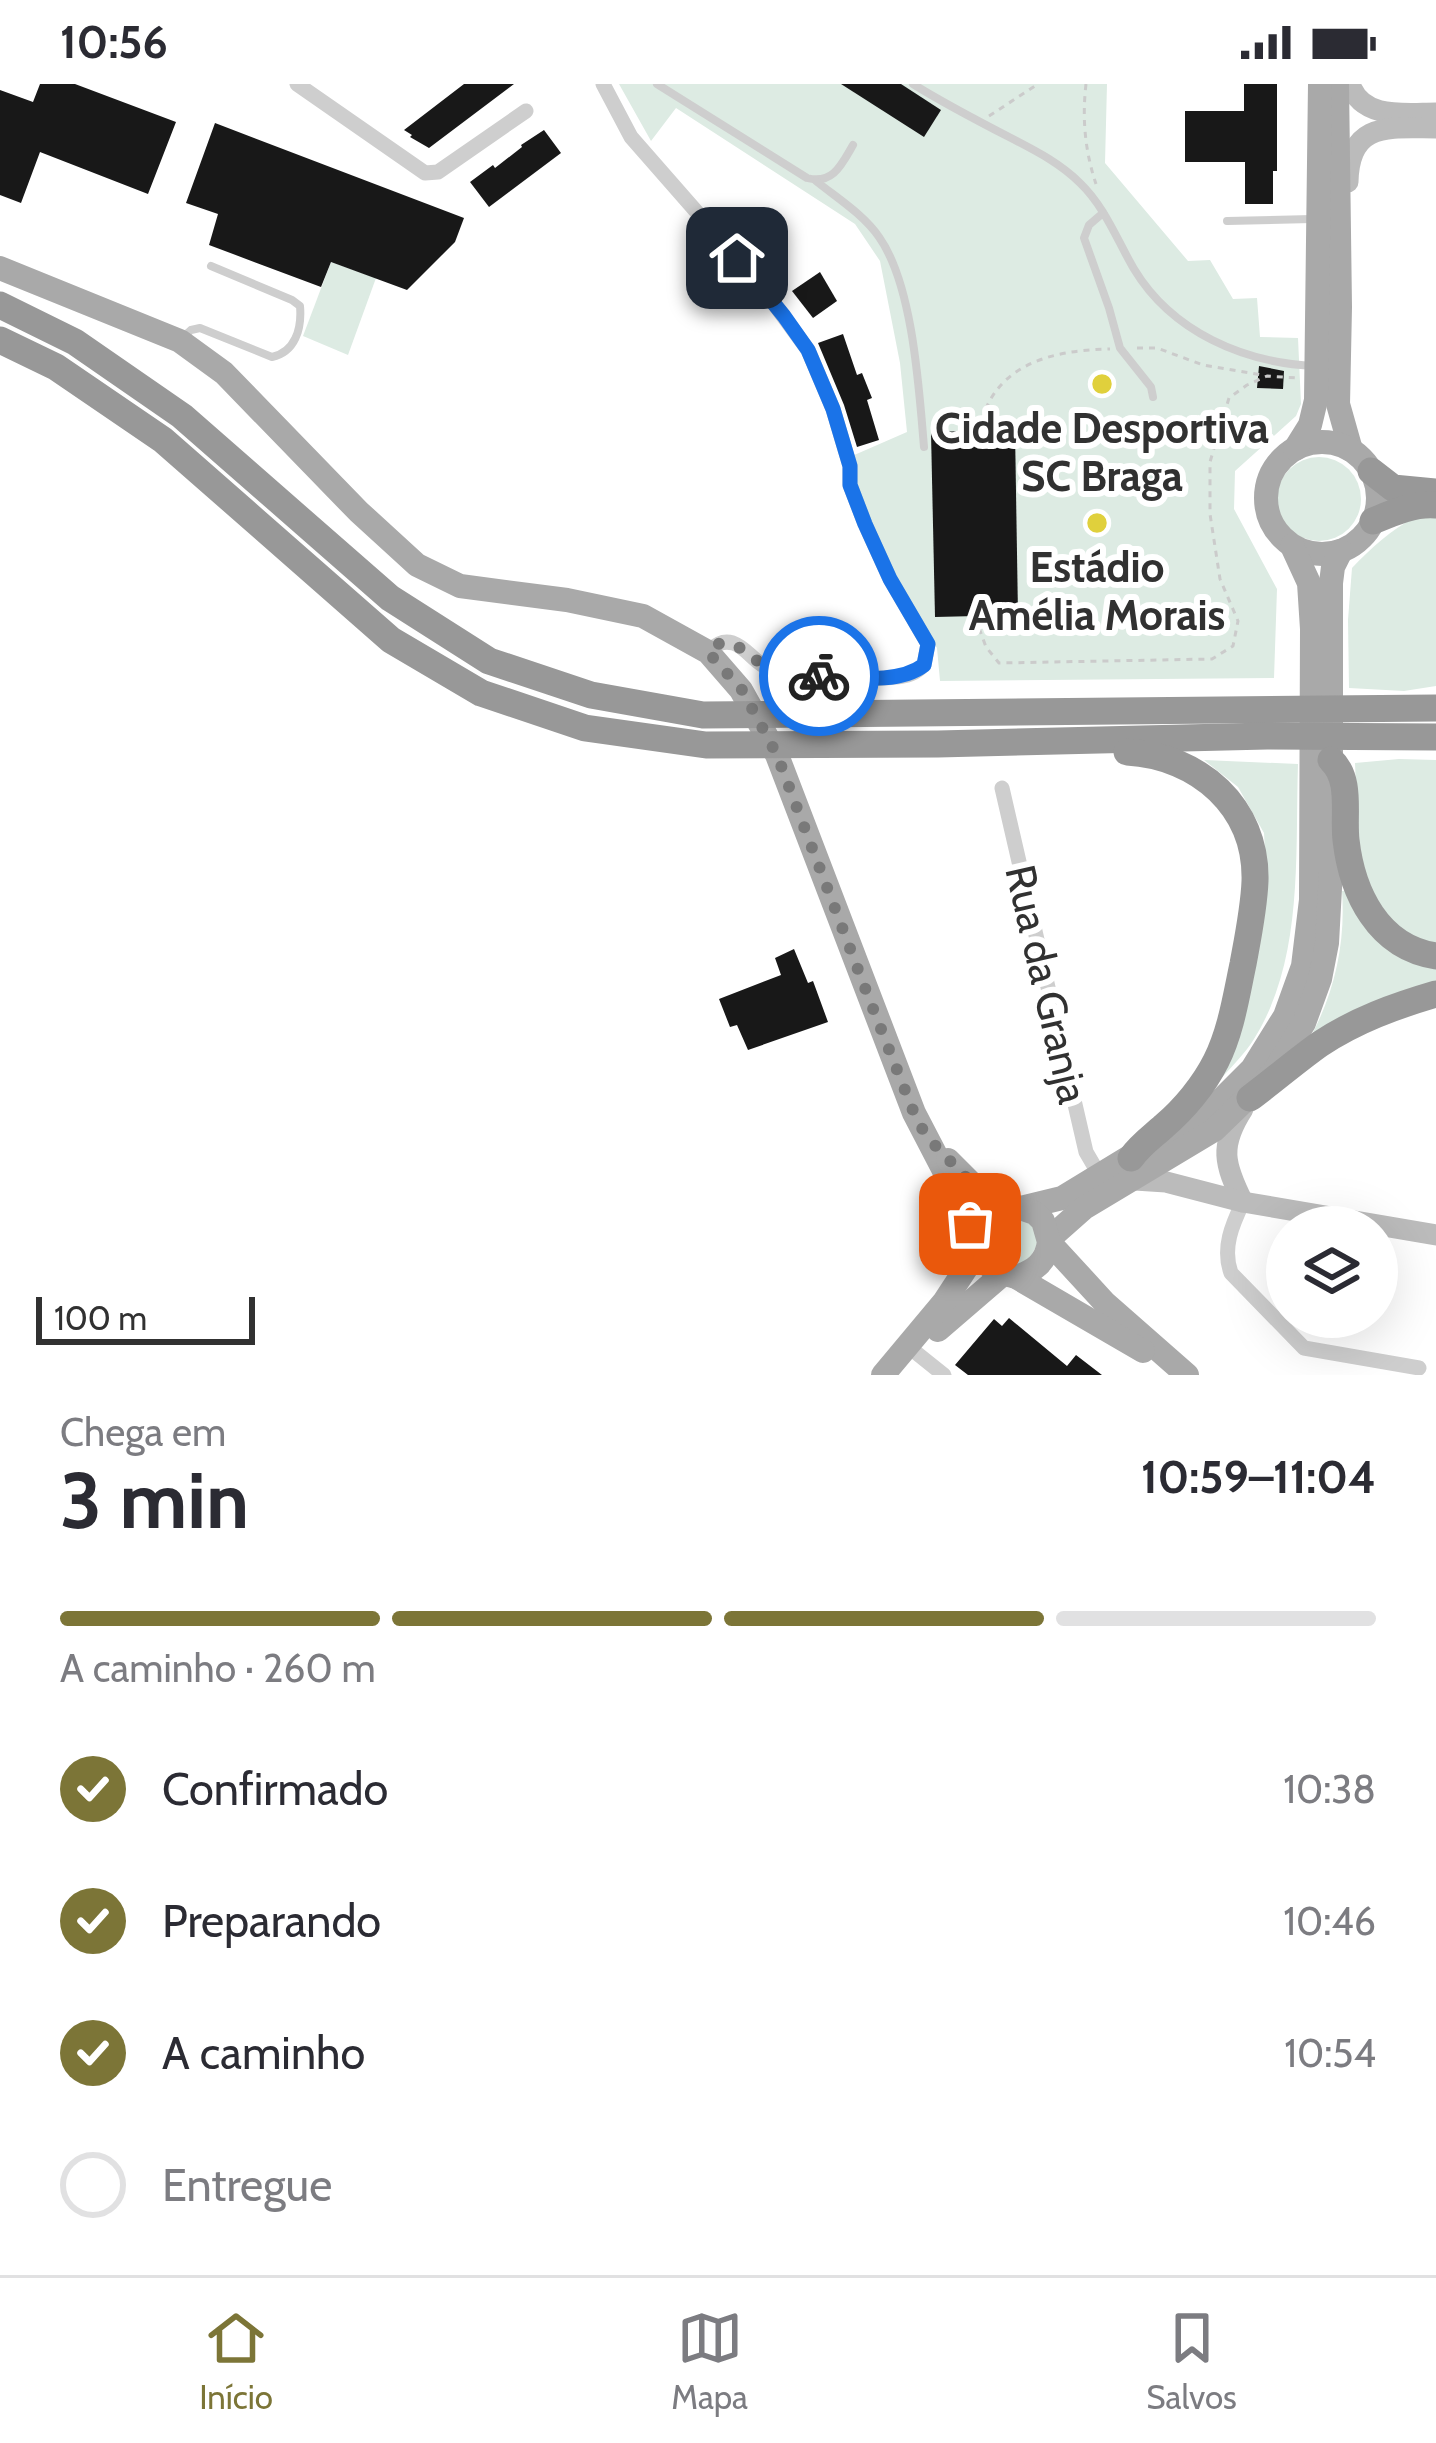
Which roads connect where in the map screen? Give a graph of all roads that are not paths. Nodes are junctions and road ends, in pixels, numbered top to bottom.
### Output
1 (297, 84) edge
2 (603, 84) edge
3 (657, 84) edge
4 (914, 84) edge
5 (1321, 84) edge
6 (1337, 84) edge
7 (1350, 84) edge
8 (526, 112) dead end
9 (1436, 113) edge
10 (1436, 128) edge
11 (853, 145) dead end
12 (816, 181) junction
13 (1338, 196) junction
14 (1103, 213) junction
15 (1317, 220) junction
16 (1227, 221) dead end
17 (211, 266) dead end
18 (0, 268) edge
19 (0, 305) edge
20 (1340, 307) junction
21 (0, 340) edge
22 (180, 340) junction
23 (1312, 372) junction
24 (1153, 397) dead end
25 (924, 447) dead end
26 (1295, 448) junction
27 (1361, 461) junction
28 (1436, 492) edge
29 (1436, 505) edge
30 (1373, 521) junction
31 (1292, 546) junction
32 (1341, 551) junction
33 (708, 652) junction
34 (1436, 695) edge
35 (1436, 708) edge
36 (1266, 723) junction
37 (1384, 723) junction
38 (1436, 737) edge
39 (938, 744) junction
40 (1436, 750) edge
41 (1331, 760) junction
42 (1002, 788) dead end
43 (1436, 956) edge
44 (1436, 994) edge
45 (1250, 1098) junction
46 (926, 1136) junction
47 (1133, 1169) junction
48 (1100, 1176) junction
49 (1244, 1202) junction
50 (1018, 1207) junction
51 (1436, 1234) edge
52 (1049, 1241) junction
53 (980, 1244) junction
54 (1010, 1275) junction
55 (914, 1351) junction
56 (1419, 1368) dead end
57 (885, 1375) edge
58 (944, 1375) edge
59 (1185, 1375) edge

1 - 8 street
2 - 33 street
3 - 12 lane
4 - 14 lane
5 - 15 main road
6 - 13 main road
7 - 9 street
10 - 20 street
11 - 12 lane
12 - 25 lane
13 - 15 lane
13 - 20 main road
14 - 23 lane
14 - 24 lane
15 - 16 lane
15 - 20 lane
15 - 23 main road
17 - 22 lane
18 - 22 main road
19 - 36 highway
20 - 27 main road
21 - 39 highway
22 - 33 main road
23 - 26 main road
26 - 27 main road
26 - 31 main road
27 - 28 highway
27 - 30 main road
29 - 30 highway
30 - 32 main road
31 - 32 main road
31 - 47 main road
32 - 41 main road
33 - 46 main road
34 - 37 highway
35 - 37 highway
36 - 37 highway
36 - 39 highway
37 - 38 highway
37 - 40 highway
39 - 47 highway
41 - 43 highway
41 - 45 main road
42 - 48 street, Rua da Granja
44 - 45 highway
45 - 47 main road
45 - 49 street
46 - 50 main road
46 - 53 main road
47 - 48 main road
47 - 49 street
47 - 52 main road
48 - 50 main road
49 - 51 street
49 - 56 street
50 - 52 main road
50 - 53 main road
52 - 54 main road
52 - 59 main road
53 - 54 main road
53 - 57 main road
54 - 55 main road
54 - 59 main road
55 - 57 main road
55 - 58 street

